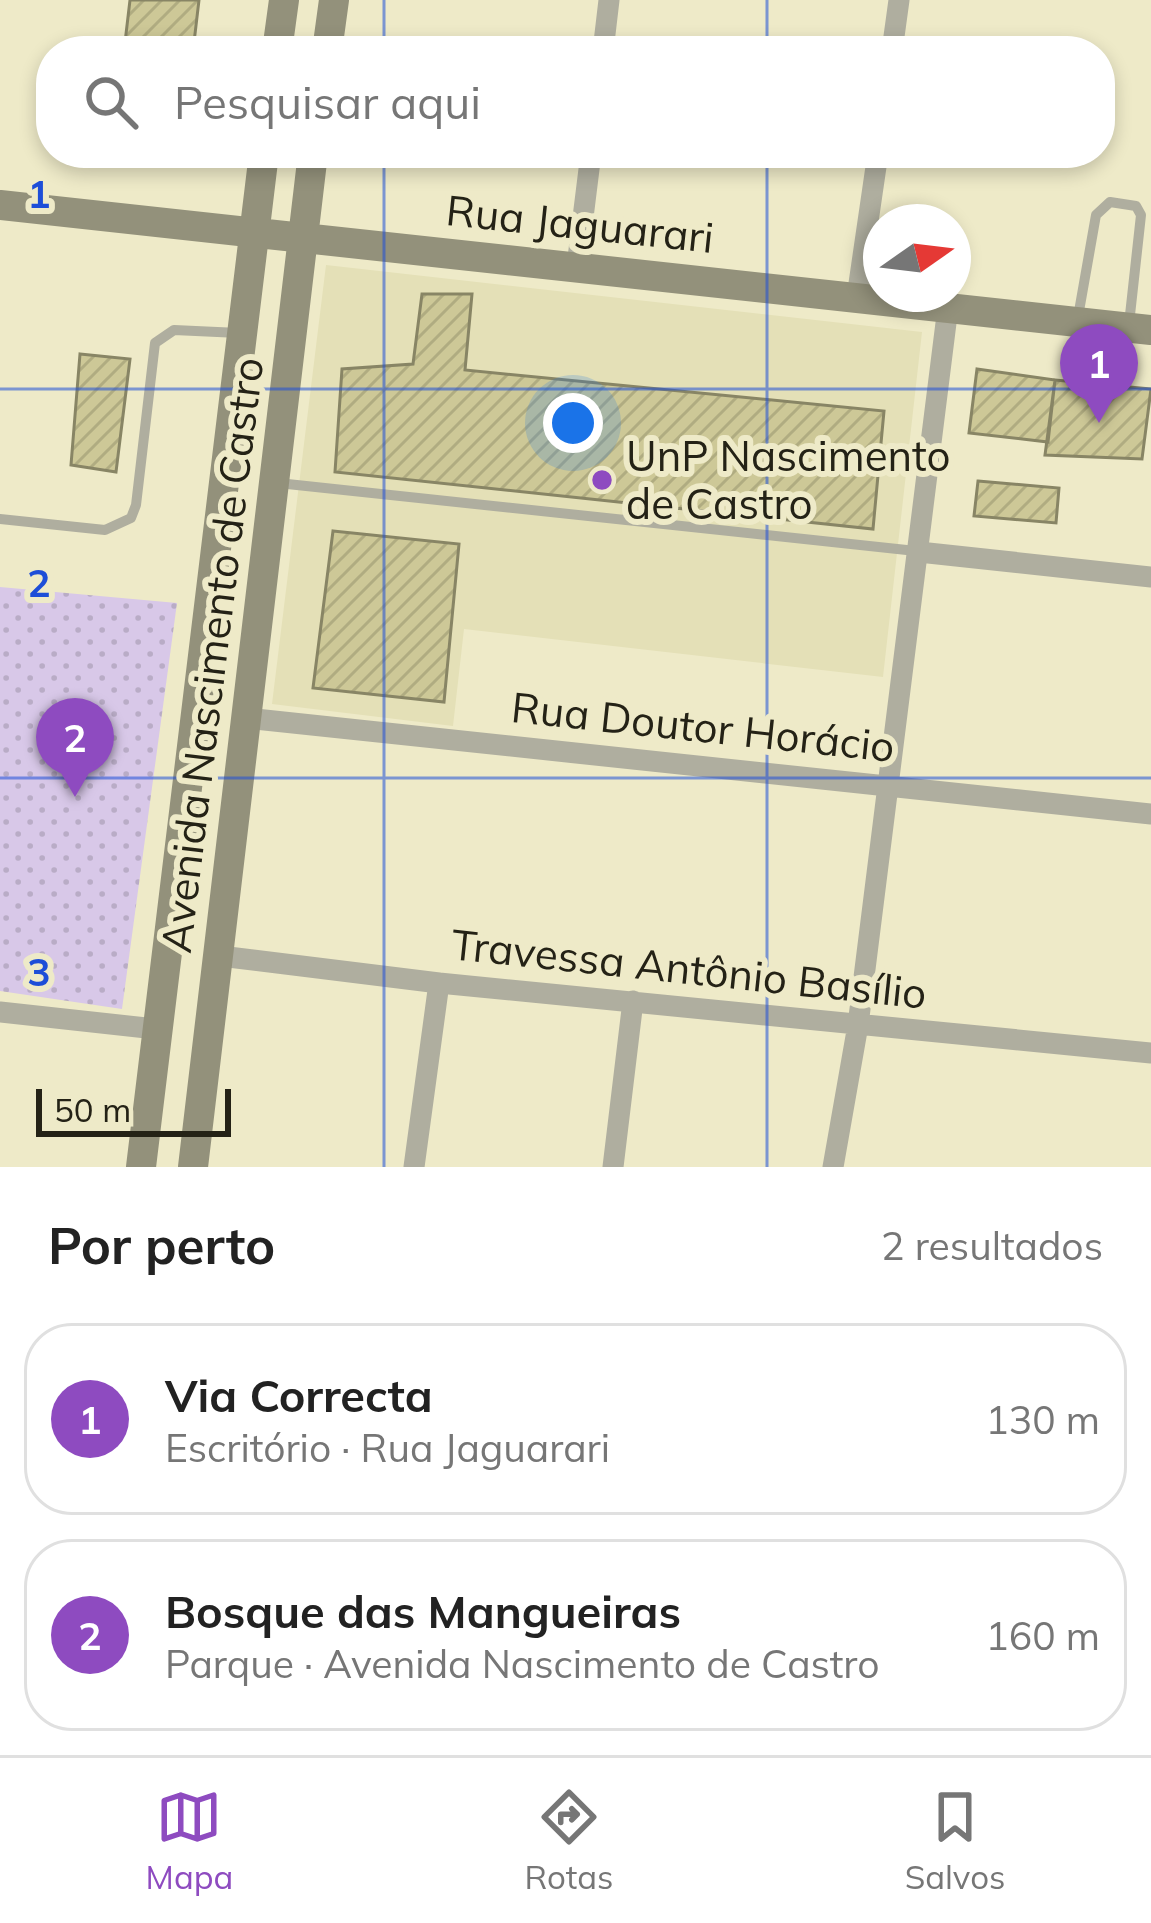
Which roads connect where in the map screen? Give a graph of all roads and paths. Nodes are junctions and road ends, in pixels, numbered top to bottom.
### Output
1 (284, 0) edge
2 (334, 0) edge
3 (609, 0) edge
4 (899, 0) edge
5 (279, 36) edge
6 (329, 36) edge
7 (605, 36) edge
8 (894, 36) edge
9 (262, 168) edge
10 (312, 168) edge
11 (589, 168) edge
12 (876, 168) edge
13 (0, 205) edge
14 (254, 232) junction
15 (302, 236) junction
16 (577, 266) junction
17 (857, 297) junction
18 (863, 298) edge
19 (971, 309) edge
20 (947, 312) edge
21 (1077, 321) junction
22 (1140, 328) edge
23 (242, 334) junction
24 (274, 483) junction
25 (0, 519) edge
26 (919, 552) junction
27 (1151, 578) edge
28 (259, 596) junction
29 (205, 639) junction
30 (246, 718) junction
31 (889, 786) junction
32 (1151, 814) edge
33 (220, 956) junction
34 (439, 983) junction
35 (633, 1001) junction
36 (0, 1012) edge
37 (858, 1025) junction
38 (156, 1029) junction
39 (1151, 1053) edge
40 (146, 1123) junction
41 (141, 1167) edge
42 (176, 1167) edge
43 (193, 1167) edge
44 (414, 1167) edge
45 (613, 1167) edge
46 (833, 1167) edge

1 - 5 main road
2 - 6 main road
3 - 7 street
4 - 8 street
9 - 14 main road, Avenida Nascimento de Castro
10 - 15 main road, Avenida Nascimento de Castro
11 - 16 street
12 - 17 street
13 - 14 main road, Rua Jaguarari
14 - 15 main road, Rua Jaguarari
14 - 23 main road, Avenida Nascimento de Castro
15 - 16 main road, Rua Jaguarari
15 - 24 main road, Avenida Nascimento de Castro
16 - 17 main road, Rua Jaguarari
17 - 18 main road, Rua Jaguarari
19 - 21 main road, Rua Jaguarari
20 - 26 street
21 - 22 main road, Rua Jaguarari
21 - 22 lane
23 - 25 lane
23 - 29 main road, Avenida Nascimento de Castro
24 - 26 lane
24 - 28 main road, Avenida Nascimento de Castro
26 - 27 street
26 - 31 street
28 - 29 main road
28 - 30 main road, Avenida Nascimento de Castro
29 - 38 main road, Avenida Nascimento de Castro
30 - 31 street, Rua Doutor Horácio
30 - 33 main road, Avenida Nascimento de Castro
31 - 32 street, Rua Doutor Horácio
31 - 37 street
33 - 34 street, Travessa Antônio Basílio
33 - 43 main road, Avenida Nascimento de Castro
34 - 35 street, Travessa Antônio Basílio
34 - 44 street
35 - 37 street, Travessa Antônio Basílio
35 - 45 street
36 - 38 street
37 - 39 street, Travessa Antônio Basílio
37 - 46 street
38 - 40 main road, Avenida Nascimento de Castro
40 - 41 main road, Avenida Nascimento de Castro
40 - 42 main road

